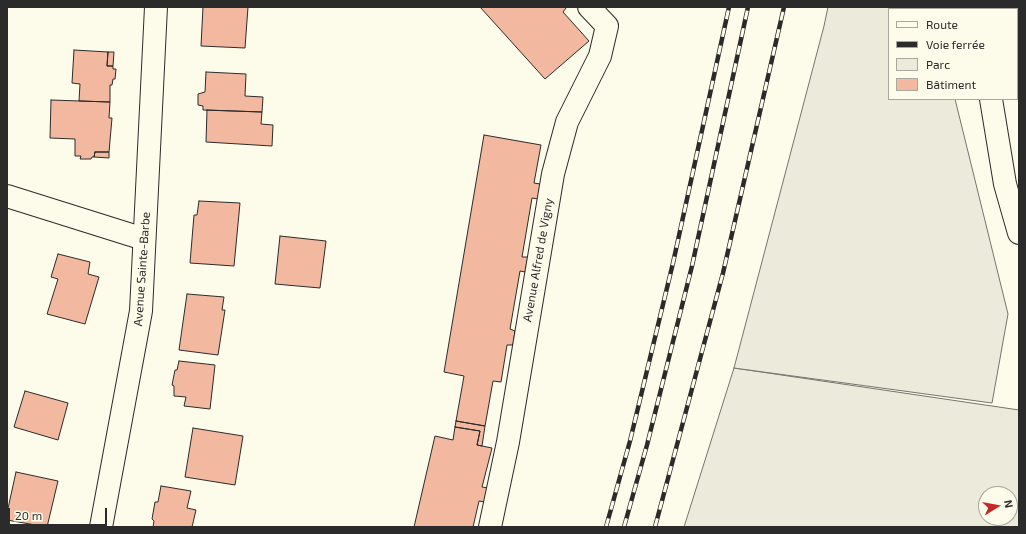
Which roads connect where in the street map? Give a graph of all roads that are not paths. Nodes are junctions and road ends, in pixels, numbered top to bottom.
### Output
1 (156, 7) edge
2 (590, 7) edge
3 (991, 100) edge
4 (7, 196) edge
5 (1019, 233) edge
6 (144, 239) junction
7 (100, 527) edge
8 (490, 527) edge

1 - 6 street, Avenue Sainte-Barbe
2 - 8 street, Avenue Alfred de Vigny
3 - 5 street
4 - 6 street
6 - 7 street, Avenue Sainte-Barbe

